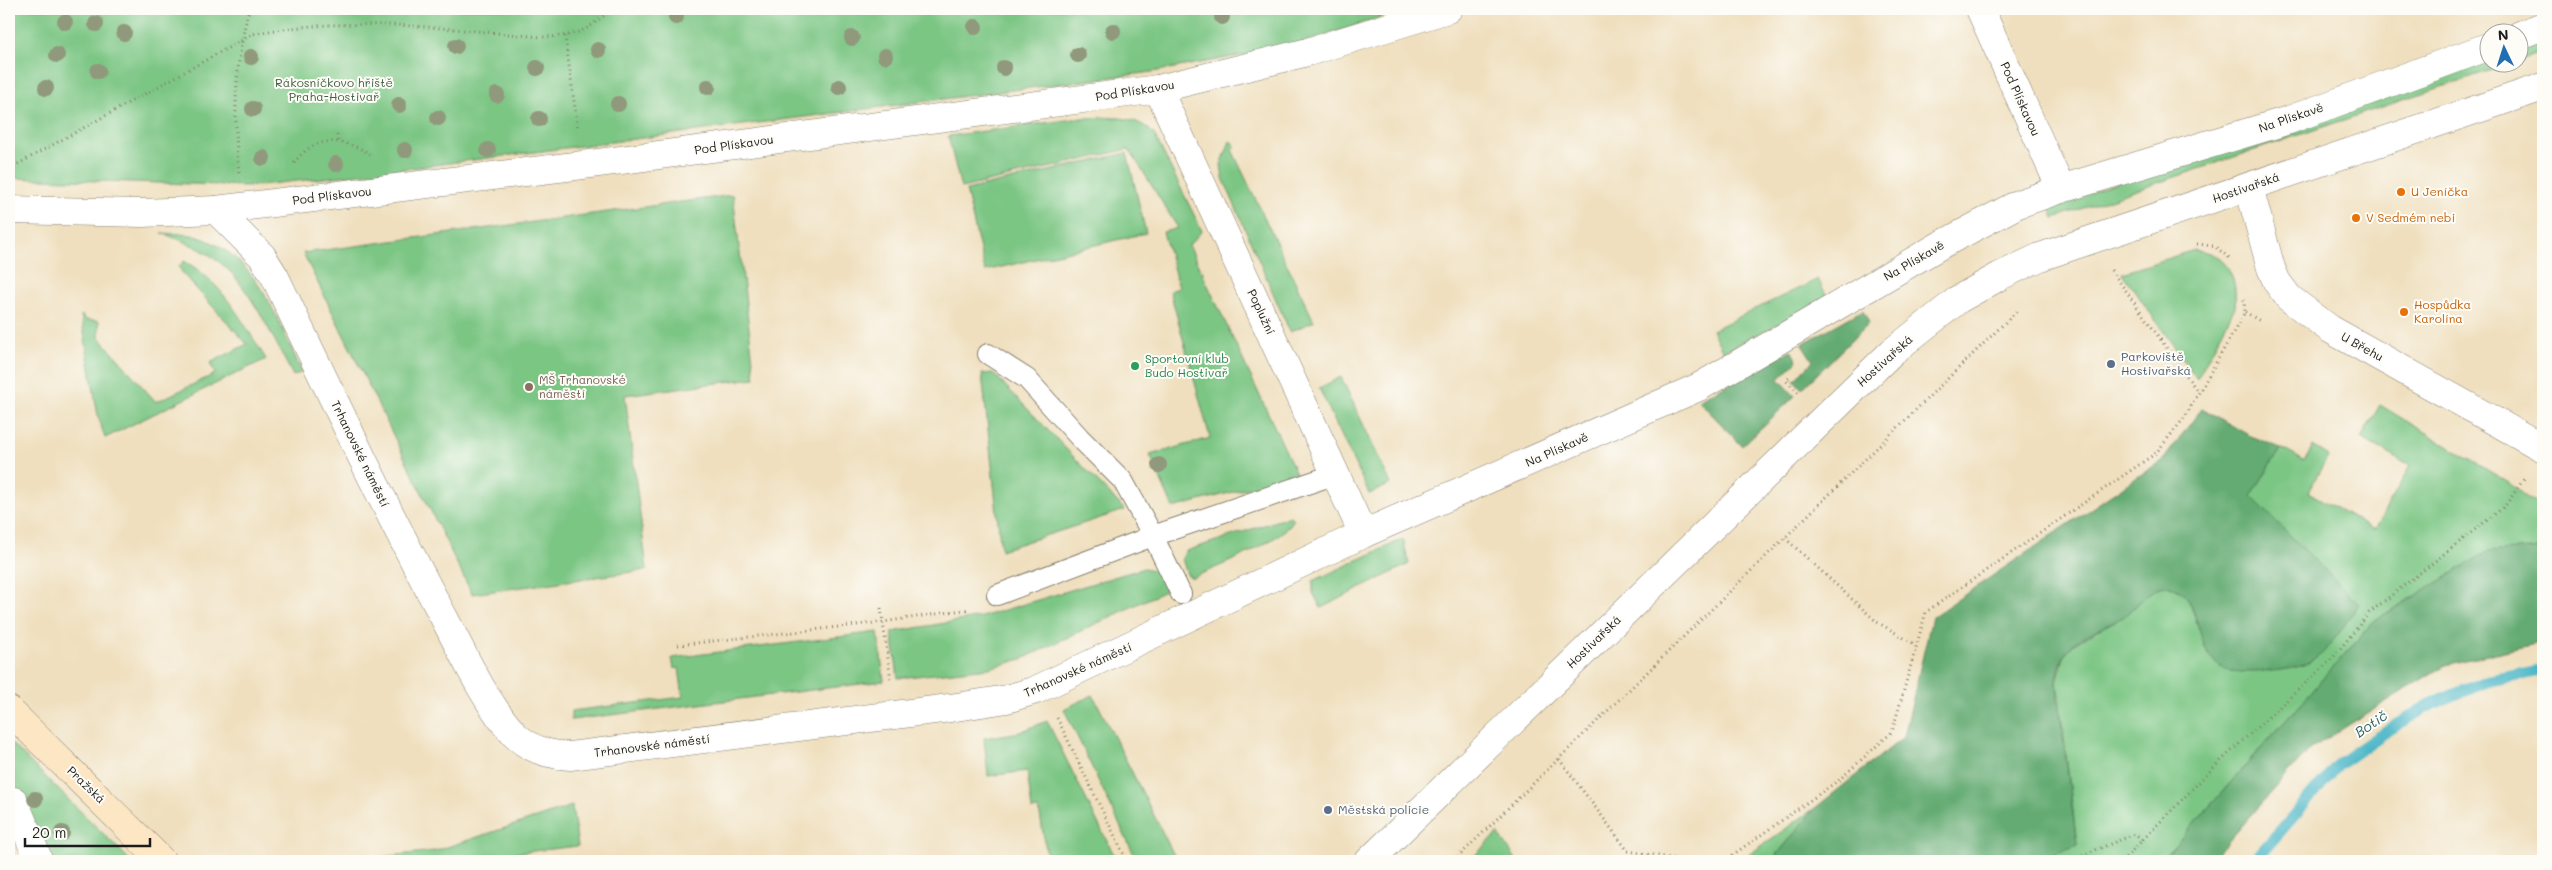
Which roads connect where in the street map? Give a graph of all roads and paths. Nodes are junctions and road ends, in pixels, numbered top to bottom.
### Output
1 (249, 9) edge
2 (612, 9) edge
3 (1448, 9) edge
4 (1980, 9) edge
5 (2543, 26) edge
6 (2530, 31) edge
7 (565, 36) junction
8 (241, 41) junction
9 (2480, 50) edge
10 (2543, 87) edge
11 (1158, 90) junction
12 (337, 135) dead end
13 (338, 140) dead end
14 (583, 165) junction
15 (9, 169) edge
16 (2249, 187) junction
17 (2061, 189) junction
18 (9, 210) edge
19 (216, 210) junction
20 (2196, 244) dead end
21 (2234, 262) dead end
22 (2118, 265) dead end
23 (2244, 294) dead end
24 (2023, 305) dead end
25 (1788, 334) junction
26 (988, 354) dead end
27 (2198, 392) junction
28 (1824, 418) junction
29 (2543, 448) edge
30 (1336, 474) junction
31 (1363, 534) junction
32 (1153, 536) junction
33 (1785, 538) junction
34 (1181, 594) dead end
35 (997, 595) joint
36 (881, 608) dead end
37 (883, 622) junction
38 (678, 645) dead end
39 (1916, 645) junction
40 (892, 688) dead end
41 (1053, 709) dead end
42 (9, 710) edge
43 (1559, 759) junction
44 (14, 801) dead end
45 (2142, 839) junction
46 (39, 861) edge
47 (162, 861) edge
48 (1127, 861) edge
49 (1369, 861) edge
50 (1454, 861) edge
51 (1688, 861) edge
52 (1724, 861) edge
53 (2068, 861) edge
54 (2122, 861) edge

1 - 8 path
2 - 7 path
3 - 11 street, Pod Plískavou
4 - 17 street, Pod Plískavou
5 - 6 street
7 - 8 path
7 - 14 path
8 - 15 path
8 - 19 path
9 - 17 street, Na Plískavě
10 - 16 street, Hostivařská
11 - 14 street, Pod Plískavou
11 - 30 street, Poplužní
12 - 13 path
14 - 19 street, Pod Plískavou
16 - 28 street, Hostivařská
16 - 29 street, U Břehu
17 - 25 street, Na Plískavě
18 - 19 street, Pod Plískavou
19 - 31 street, Trhanovské náměstí
20 - 21 path
22 - 27 path
23 - 27 path
24 - 33 path
25 - 28 path
25 - 31 street, Na Plískavě
26 - 32 lane
27 - 39 path
28 - 49 street, Hostivařská
29 - 45 path
30 - 31 street, Poplužní
30 - 32 lane
32 - 34 lane
32 - 35 lane
33 - 39 path
33 - 43 path
35 - 37 path
36 - 37 path
37 - 38 path
37 - 40 path
39 - 52 path
41 - 48 path
42 - 47 main road, Pražská
43 - 50 path
43 - 51 path
44 - 46 street
45 - 53 path
45 - 54 path

